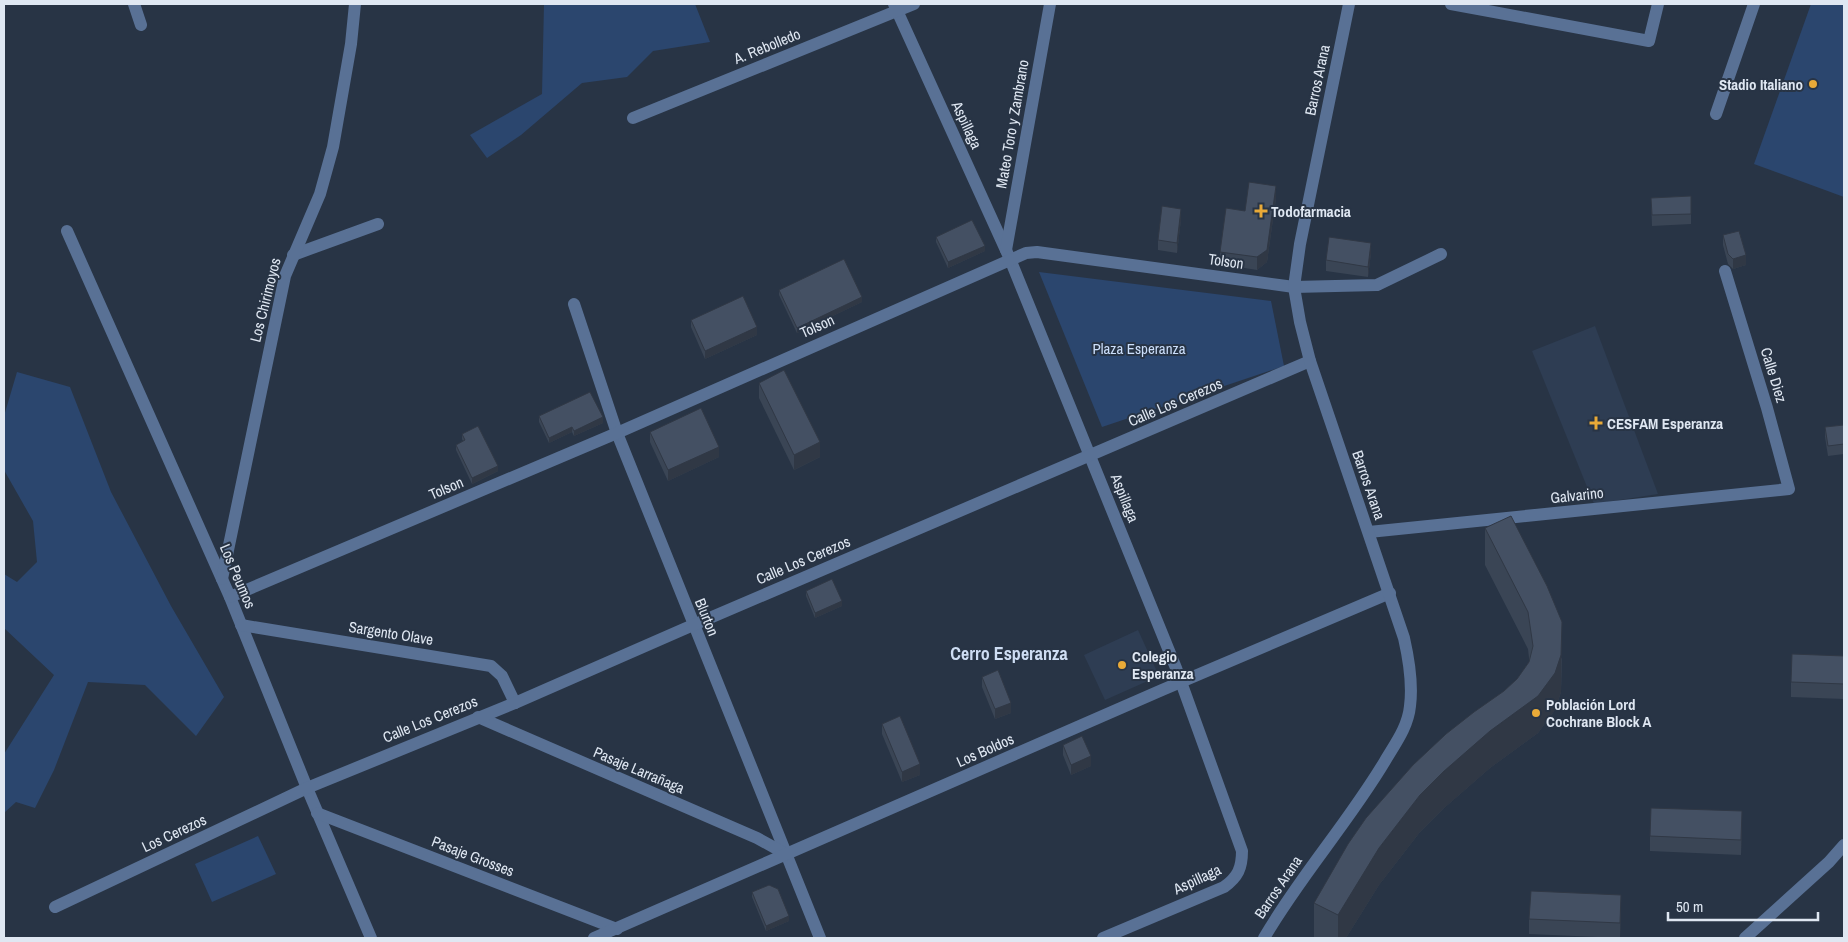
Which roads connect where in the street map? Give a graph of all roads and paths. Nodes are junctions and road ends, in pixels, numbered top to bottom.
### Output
1 (134, 4) edge
2 (355, 4) edge
3 (914, 4) edge
4 (1050, 4) edge
5 (1349, 4) edge
6 (1451, 4) edge
7 (1658, 4) edge
8 (1754, 4) edge
9 (895, 7) edge
10 (141, 25) dead end
11 (1716, 114) dead end
12 (633, 118) dead end
13 (378, 224) dead end
14 (67, 230) dead end
15 (1441, 254) dead end
16 (293, 255) junction
17 (1008, 255) junction
18 (1725, 271) dead end
19 (1294, 287) junction
20 (574, 304) dead end
21 (1310, 361) junction
22 (617, 433) junction
23 (1090, 455) junction
24 (1788, 489) joint
25 (1369, 532) junction
26 (222, 579) junction
27 (1390, 593) junction
28 (230, 597) junction
29 (241, 625) junction
30 (693, 625) junction
31 (1180, 682) junction
32 (515, 703) junction
33 (478, 717) junction
34 (307, 788) junction
35 (318, 813) junction
36 (1844, 846) edge
37 (786, 854) junction
38 (55, 907) dead end
39 (617, 929) junction
40 (371, 938) edge
41 (594, 938) edge
42 (820, 938) edge
43 (1103, 938) edge
44 (1264, 938) edge
45 (1745, 938) edge

1 - 10 street
2 - 16 street, Los Chirimoyos
3 - 9 street, A. Rebolledo
4 - 17 street, Mateo Toro y Zambrano
5 - 19 street, Barros Arana
6 - 7 street
8 - 11 street
9 - 12 street, A. Rebolledo
9 - 17 street, Aspillaga
13 - 16 street
14 - 26 street, Los Peumos
15 - 19 street, Tolson
16 - 26 street, Los Chirimoyos
17 - 19 street, Tolson
17 - 22 street, Tolson
17 - 23 street, Aspillaga
18 - 24 street, Calle Diez
19 - 21 street, Barros Arana
20 - 22 street, Blurton
21 - 23 street, Calle Los Cerezos
21 - 25 street, Barros Arana
22 - 28 street, Tolson
22 - 30 street, Blurton
23 - 30 street, Calle Los Cerezos
23 - 31 street, Aspillaga
24 - 25 street, Galvarino
25 - 27 street, Barros Arana
26 - 28 street, Los Peumos
27 - 31 street, Los Boldos
27 - 44 street, Barros Arana
28 - 29 street, Los Peumos
29 - 32 street, Sargento Olave
29 - 34 street, Los Peumos
30 - 32 street, Calle Los Cerezos
30 - 37 street, Blurton
31 - 37 street, Los Boldos
31 - 43 street, Aspillaga
32 - 33 street, Calle Los Cerezos
33 - 34 street, Calle Los Cerezos
33 - 37 street, Pasaje Larrañaga
34 - 35 street, Los Peumos
34 - 38 street, Los Cerezos
35 - 39 street, Pasaje Grosses
35 - 40 street, Los Peumos
36 - 45 street
37 - 39 street, Los Boldos
37 - 42 street, Blurton
39 - 41 street, Los Boldos

